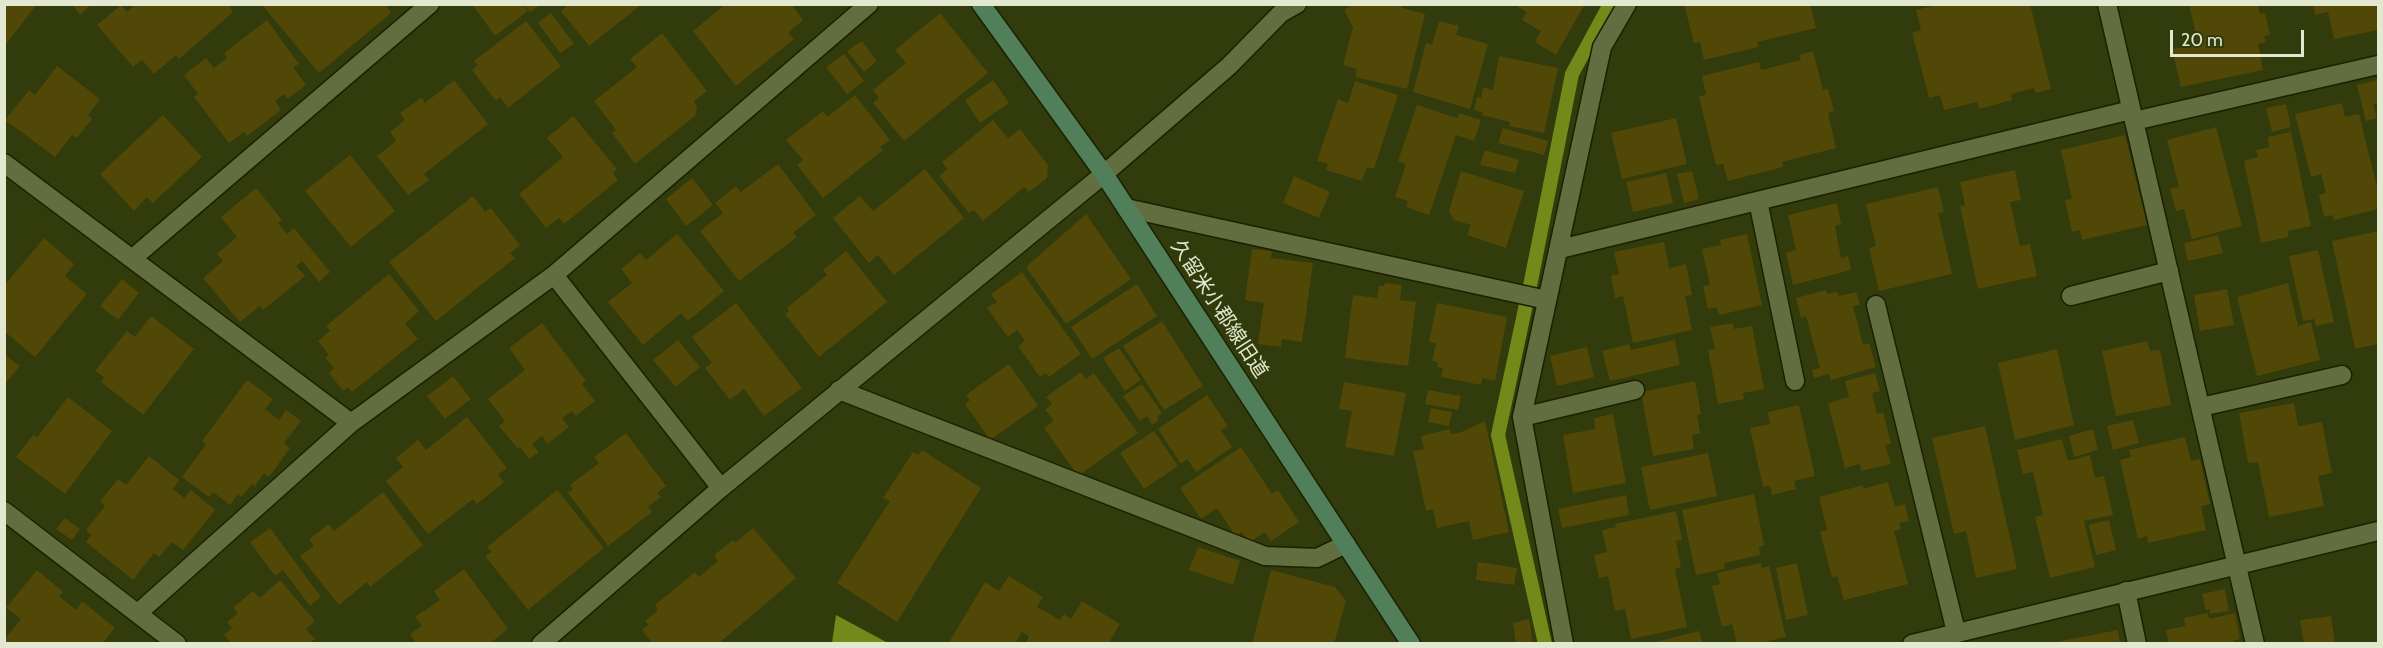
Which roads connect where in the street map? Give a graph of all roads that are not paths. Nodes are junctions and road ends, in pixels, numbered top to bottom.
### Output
1 (430, 4) edge
2 (869, 4) edge
3 (981, 4) edge
4 (1298, 4) edge
5 (1628, 4) edge
6 (2106, 4) edge
7 (2379, 65) edge
8 (2132, 115) junction
9 (4, 163) edge
10 (1104, 174) junction
11 (1758, 201) junction
12 (1126, 208) junction
13 (1560, 249) junction
14 (133, 258) junction
15 (2169, 271) junction
16 (554, 275) junction
17 (2071, 296) dead end
18 (1547, 300) junction
19 (1876, 305) dead end
20 (2342, 375) dead end
21 (1795, 381) dead end
22 (839, 390) junction
23 (1635, 390) dead end
24 (2201, 407) junction
25 (1522, 417) junction
26 (351, 423) junction
27 (721, 488) junction
28 (4, 511) edge
29 (2379, 531) edge
30 (1346, 544) junction
31 (2237, 564) junction
32 (2126, 591) junction
33 (138, 613) junction
34 (1956, 632) junction
35 (177, 644) edge
36 (541, 644) edge
37 (1411, 644) edge
38 (1564, 644) edge
39 (1912, 644) edge
40 (2137, 644) edge
41 (2255, 644) edge

1 - 14 street
2 - 16 street
3 - 10 street, 久留米小郡線旧道
4 - 10 street
5 - 13 street
6 - 8 street
7 - 8 street
8 - 11 street
8 - 15 street
9 - 14 street
10 - 12 street, 久留米小郡線旧道
10 - 22 street
11 - 13 street
11 - 21 street
12 - 18 street
12 - 30 street, 久留米小郡線旧道
13 - 18 street
14 - 26 street
15 - 17 street
15 - 24 street
16 - 26 street
16 - 27 street
18 - 25 street
19 - 34 street
20 - 24 street
22 - 27 street
22 - 30 street
23 - 25 street
24 - 31 street
25 - 38 street
26 - 33 street
27 - 36 street
28 - 33 street
29 - 31 street
30 - 37 street, 久留米小郡線旧道
31 - 32 street
31 - 41 street
32 - 34 street
32 - 40 street
33 - 35 street
34 - 39 street

